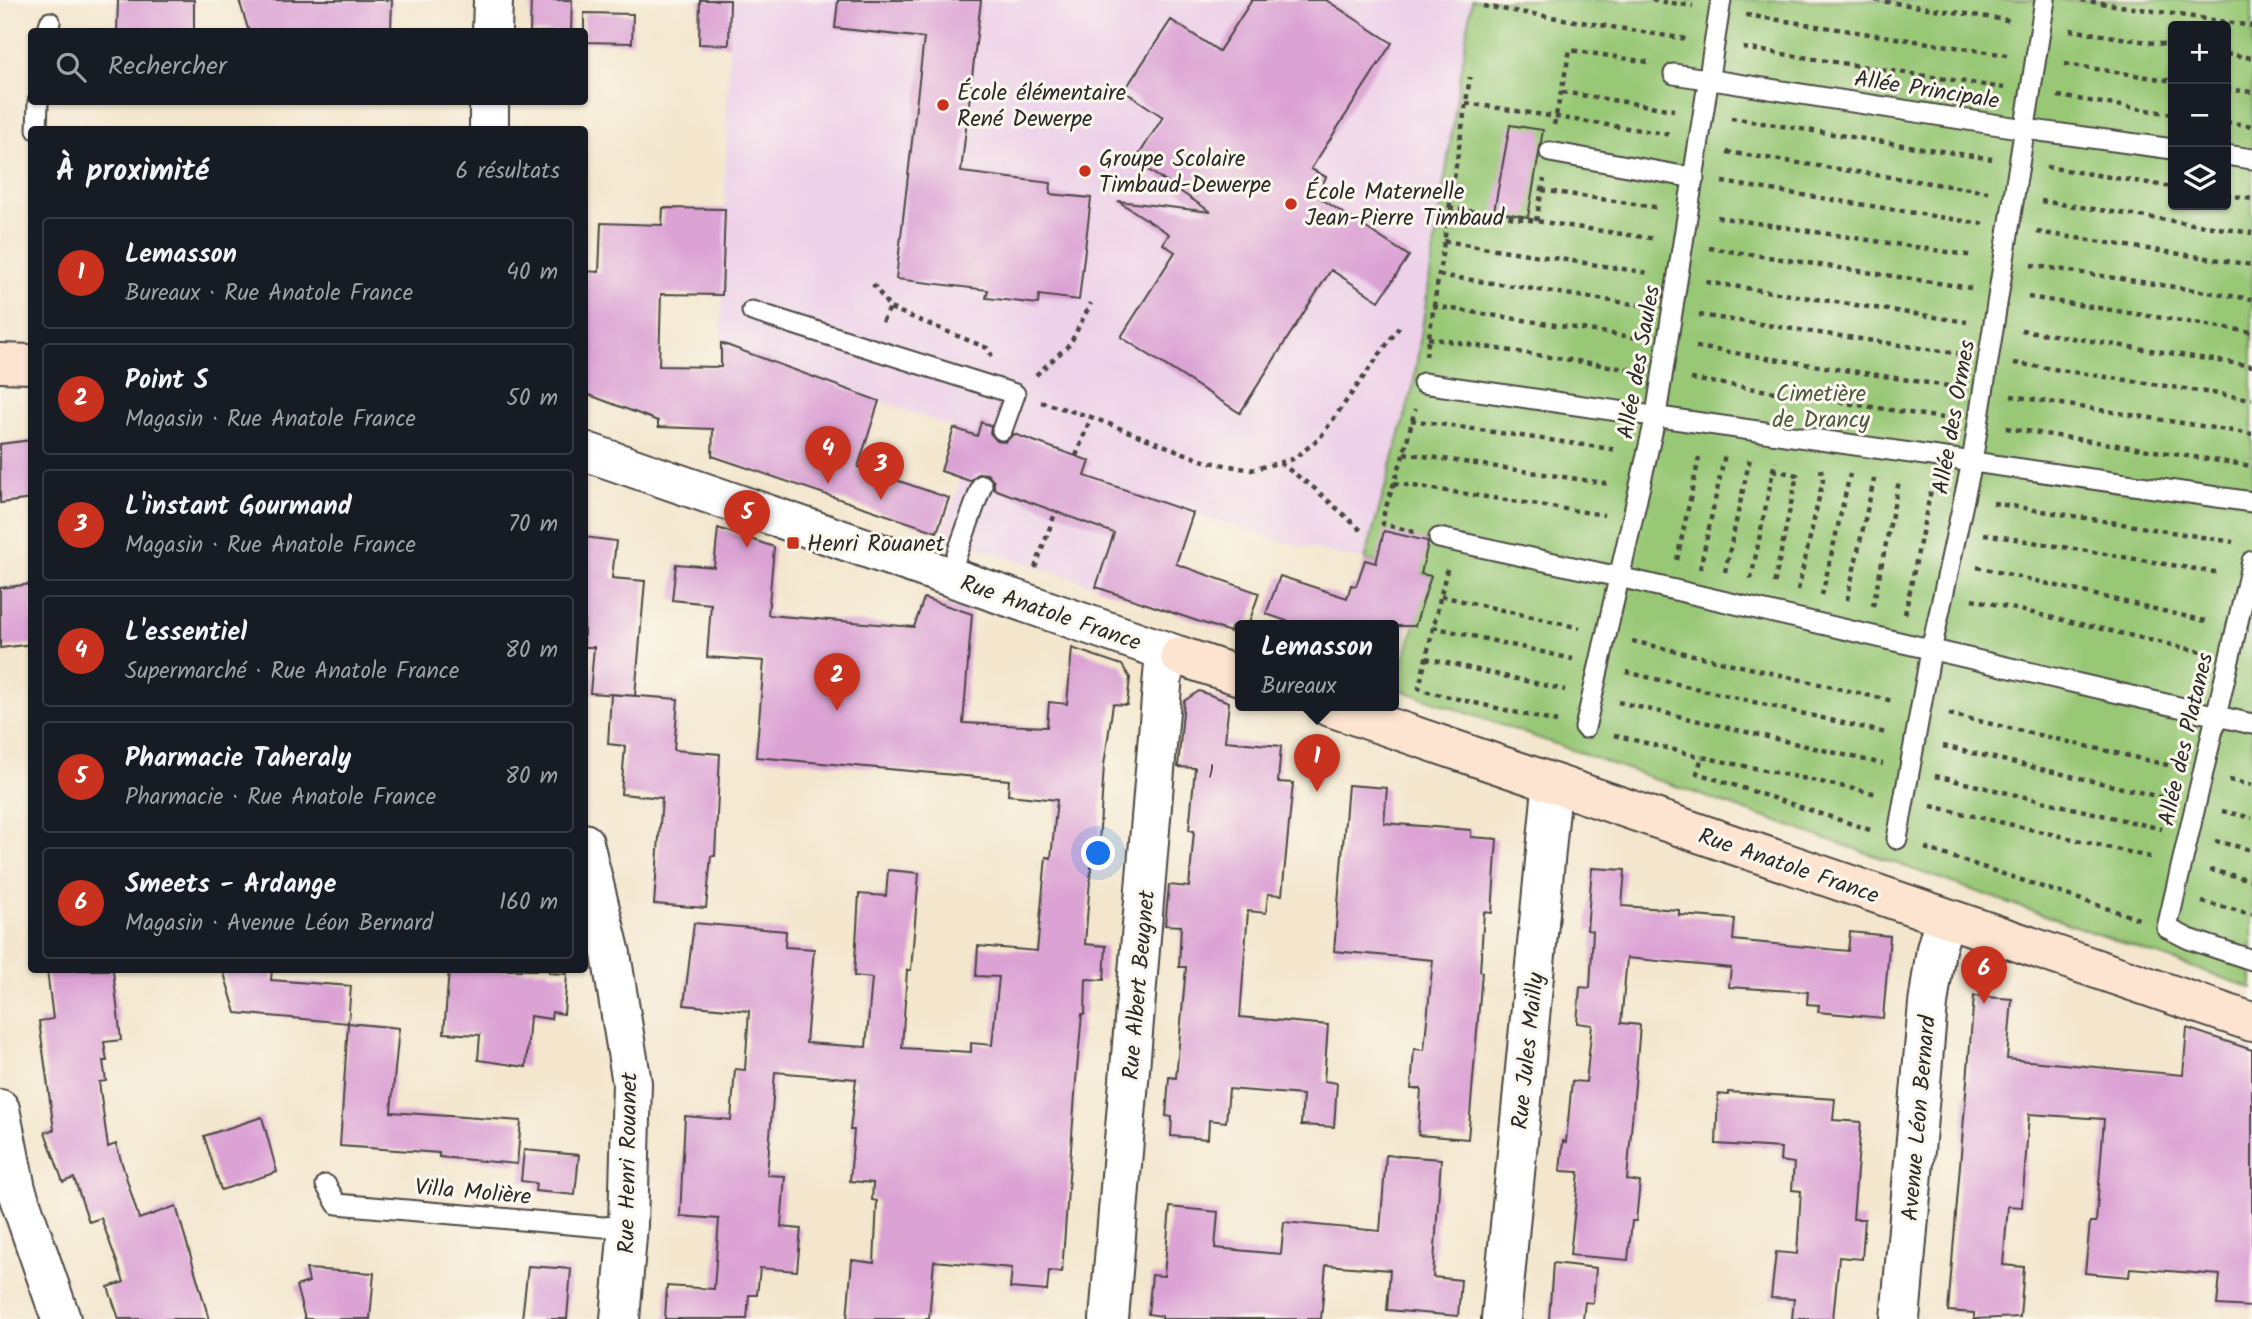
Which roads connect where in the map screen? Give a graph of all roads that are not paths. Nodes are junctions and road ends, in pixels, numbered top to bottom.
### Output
1 (492, 0) edge
2 (2045, 0) edge
3 (1720, 5) edge
4 (492, 28) edge
5 (1674, 74) road end
6 (1709, 80) junction
7 (38, 105) edge
8 (489, 105) edge
9 (37, 126) edge
10 (489, 126) edge
11 (2025, 129) junction
12 (2168, 148) edge
13 (1550, 152) dead end
14 (2231, 156) edge
15 (2252, 159) edge
16 (1693, 178) junction
17 (752, 311) dead end
18 (0, 363) edge
19 (28, 364) edge
20 (1423, 383) road end
21 (1656, 415) junction
22 (1002, 430) dead end
23 (588, 452) edge
24 (1972, 462) junction
25 (982, 485) dead end
26 (2252, 502) edge
27 (1446, 539) road end
28 (2250, 569) edge
29 (949, 576) junction
30 (1619, 577) junction
31 (1931, 651) junction
32 (1173, 653) junction
33 (1235, 674) edge
34 (1342, 711) edge
35 (2215, 716) junction
36 (2252, 724) edge
37 (1585, 728) road end
38 (1556, 785) junction
39 (1897, 839) road end
40 (588, 859) edge
41 (1945, 918) junction
42 (2252, 960) edge
43 (2252, 1022) edge
44 (0, 1110) edge
45 (326, 1185) dead end
46 (628, 1225) junction
47 (61, 1319) edge
48 (620, 1319) edge
49 (1109, 1319) edge
50 (1501, 1319) edge
51 (1900, 1319) edge

1 - 4 street
2 - 11 lane, Allée des Ormes
3 - 6 lane, Allée des Saules
5 - 6 lane, Allée Principale
6 - 11 lane, Allée Principale
6 - 16 lane, Allée des Saules
7 - 9 lane
8 - 10 street
11 - 12 lane, Allée Principale
11 - 24 lane, Allée des Ormes
13 - 16 lane
14 - 15 lane
16 - 21 lane, Allée des Saules
17 - 22 lane
18 - 19 main road
20 - 21 lane
21 - 24 lane
21 - 30 lane, Allée des Saules
23 - 29 street, Rue Anatole France
24 - 26 lane
24 - 31 lane, Allée des Ormes
25 - 29 lane
27 - 30 lane
28 - 35 lane, Allée des Platanes
29 - 32 street, Rue Anatole France
30 - 31 lane
30 - 37 lane, Allée des Saules
31 - 35 lane
31 - 39 lane, Allée des Ormes
32 - 33 main road, Rue Anatole France
32 - 49 street, Rue Albert Beugnet
34 - 38 main road, Rue Anatole France
35 - 36 lane
35 - 42 lane, Allée des Platanes
38 - 41 main road, Rue Anatole France
38 - 50 street, Rue Jules Mailly
40 - 46 street, Rue Henri Rouanet
41 - 43 main road, Rue Anatole France
41 - 51 street, Avenue Léon Bernard
44 - 47 street
45 - 46 lane, Villa Molière
46 - 48 street, Rue Henri Rouanet

